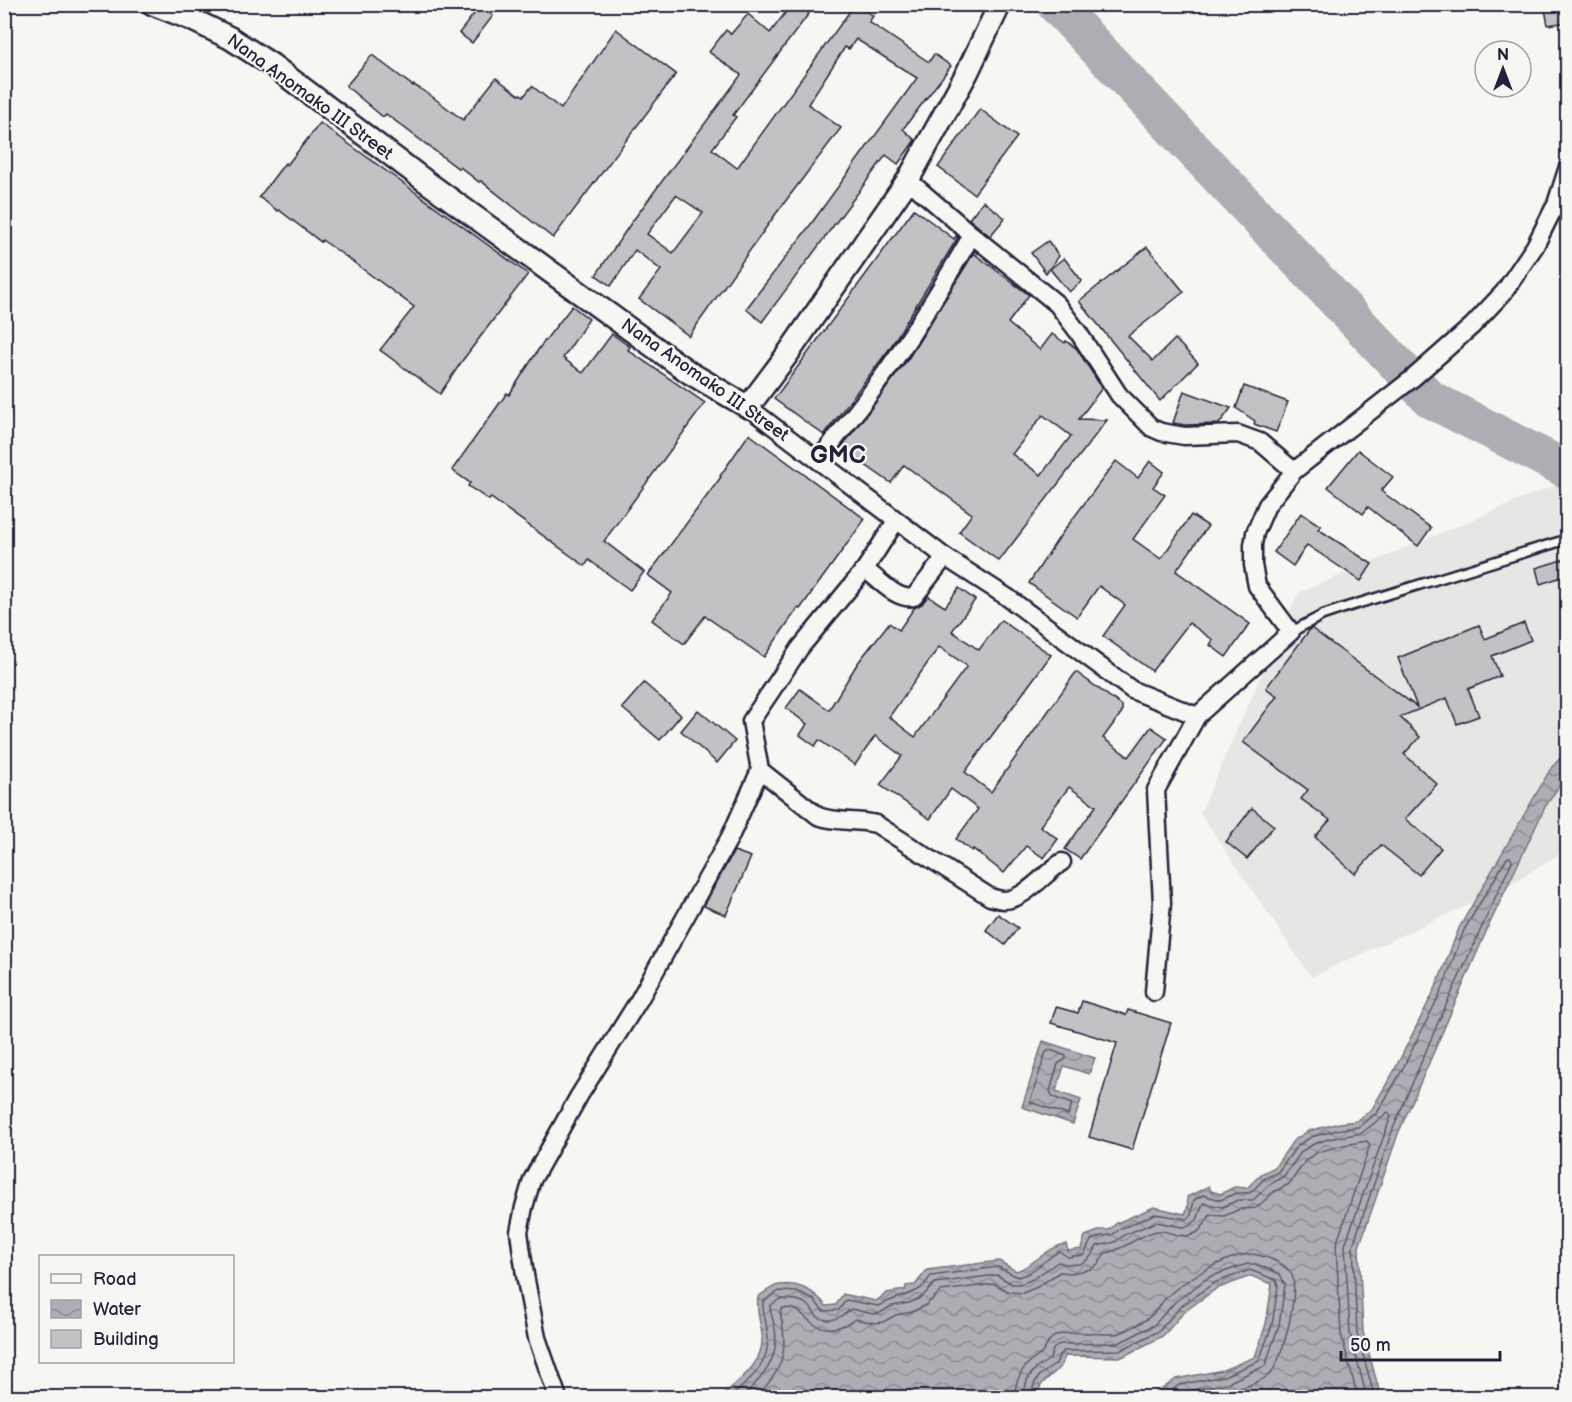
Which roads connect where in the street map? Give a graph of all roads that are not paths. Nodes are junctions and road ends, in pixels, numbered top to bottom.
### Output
1 (153, 4) edge
2 (1000, 4) edge
3 (1568, 167) edge
4 (908, 180) junction
5 (972, 235) junction
6 (748, 406) junction
7 (819, 460) junction
8 (1294, 471) junction
9 (897, 521) junction
10 (1568, 539) edge
11 (945, 557) junction
12 (865, 569) junction
13 (1291, 632) junction
14 (1197, 716) junction
15 (760, 770) junction
16 (1062, 862) dead end
17 (1154, 992) dead end
18 (558, 1398) edge

1 - 6 street, Nana Anomako III Street
2 - 4 street
3 - 8 street
4 - 5 street
4 - 6 street
5 - 7 street
5 - 8 street
6 - 7 street, Nana Anomako III Street
7 - 9 street, Nana Anomako III Street
8 - 13 street
9 - 11 street, Nana Anomako III Street
9 - 12 street
10 - 13 lane
11 - 12 street
11 - 14 street, Nana Anomako III Street
12 - 15 street
13 - 14 street
14 - 17 street
15 - 16 street
15 - 18 street

